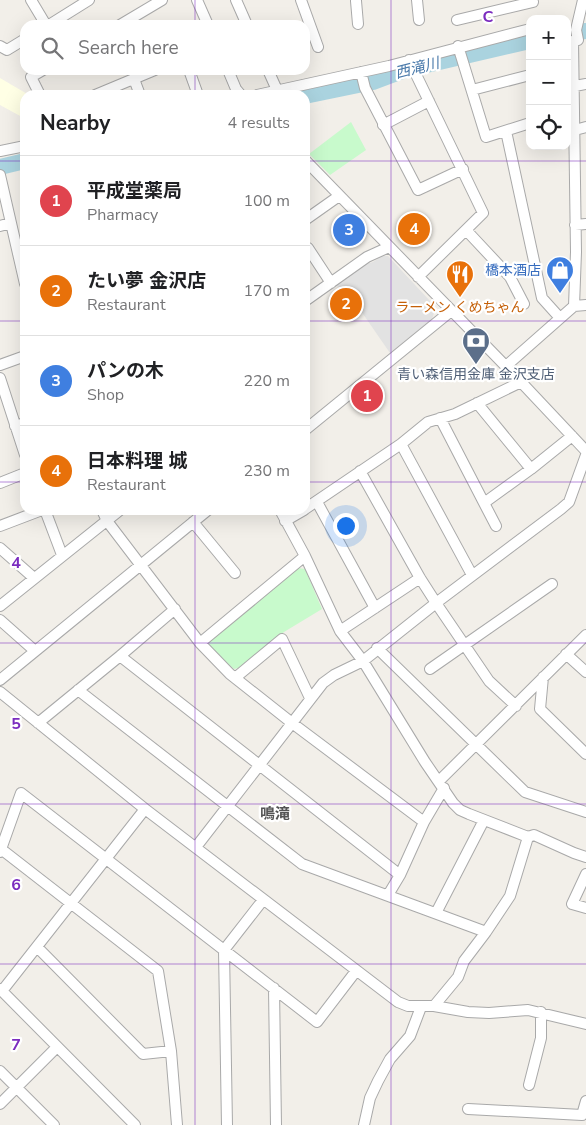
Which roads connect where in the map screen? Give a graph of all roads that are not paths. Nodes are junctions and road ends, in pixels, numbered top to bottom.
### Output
1 (31, 0) edge
2 (89, 0) edge
3 (162, 0) edge
4 (197, 0) edge
5 (236, 0) edge
6 (301, 0) edge
7 (356, 0) edge
8 (360, 0) edge
9 (417, 0) edge
10 (532, 0) edge
11 (584, 0) edge
12 (44, 20) edge
13 (55, 20) edge
14 (128, 20) edge
15 (206, 20) edge
16 (245, 20) edge
17 (308, 20) edge
18 (419, 20) dead end
19 (457, 20) dead end
20 (358, 24) dead end
21 (310, 25) edge
22 (526, 30) edge
23 (580, 30) edge
24 (20, 42) edge
25 (0, 46) edge
26 (318, 47) dead end
27 (460, 54) junction
28 (412, 66) junction
29 (34, 75) edge
30 (143, 75) edge
31 (191, 75) edge
32 (230, 75) edge
33 (270, 75) edge
34 (526, 76) edge
35 (134, 79) junction
36 (364, 80) junction
37 (586, 84) edge
38 (575, 86) junction
39 (38, 90) edge
40 (107, 90) edge
41 (138, 90) edge
42 (196, 90) edge
43 (237, 90) edge
44 (278, 90) joint
45 (472, 90) junction
46 (429, 101) junction
47 (571, 110) edge
48 (526, 124) edge
49 (383, 125) junction
50 (586, 127) edge
51 (575, 130) junction
52 (506, 131) junction
53 (20, 147) edge
54 (0, 151) edge
55 (310, 165) edge
56 (463, 169) junction
57 (0, 176) edge
58 (586, 178) edge
59 (575, 180) junction
60 (339, 196) junction
61 (310, 216) edge
62 (5, 224) edge
63 (586, 224) edge
64 (575, 225) junction
65 (466, 230) junction
66 (388, 247) junction
67 (310, 251) edge
68 (20, 269) edge
69 (418, 277) junction
70 (331, 283) junction
71 (310, 298) edge
72 (524, 304) dead end
73 (586, 305) edge
74 (574, 306) junction
75 (451, 311) junction
76 (560, 318) junction
77 (20, 358) edge
78 (0, 365) edge
79 (506, 366) junction
80 (0, 378) edge
81 (521, 382) junction
82 (477, 403) junction
83 (440, 418) junction
84 (20, 424) edge
85 (15, 426) junction
86 (310, 426) edge
87 (572, 436) junction
88 (20, 440) edge
89 (401, 444) junction
90 (586, 451) edge
91 (586, 455) edge
92 (531, 469) junction
93 (360, 471) junction
94 (20, 475) edge
95 (0, 483) edge
96 (318, 502) junction
97 (484, 503) junction
98 (310, 507) edge
99 (30, 515) edge
100 (45, 515) edge
101 (104, 515) edge
102 (114, 515) edge
103 (202, 515) edge
104 (282, 515) edge
105 (295, 515) edge
106 (106, 521) junction
107 (285, 521) junction
108 (193, 522) junction
109 (0, 526) edge
110 (496, 526) dead end
111 (0, 548) edge
112 (62, 555) junction
113 (305, 556) junction
114 (141, 565) junction
115 (236, 573) dead end
116 (472, 575) junction
117 (34, 578) junction
118 (420, 578) junction
119 (552, 584) dead end
120 (436, 603) junction
121 (0, 606) edge
122 (375, 608) junction
123 (175, 609) junction
124 (0, 620) edge
125 (340, 631) junction
126 (586, 634) edge
127 (200, 643) junction
128 (465, 644) junction
129 (378, 648) junction
130 (35, 651) junction
131 (566, 654) junction
132 (120, 656) junction
133 (363, 662) junction
134 (430, 669) dead end
135 (586, 672) edge
136 (235, 678) junction
137 (543, 678) junction
138 (0, 680) edge
139 (78, 690) junction
140 (0, 692) edge
141 (310, 698) junction
142 (516, 706) junction
143 (38, 723) junction
144 (292, 723) junction
145 (476, 745) junction
146 (586, 754) edge
147 (259, 766) junction
148 (441, 785) junction
149 (228, 806) junction
150 (145, 808) junction
151 (586, 812) edge
152 (484, 820) junction
153 (424, 822) junction
154 (528, 837) junction
155 (196, 847) junction
156 (1, 850) edge
157 (586, 857) edge
158 (106, 859) junction
159 (586, 874) edge
160 (400, 875) junction
161 (388, 895) junction
162 (263, 900) junction
163 (71, 904) junction
164 (586, 908) edge
165 (436, 913) junction
166 (486, 932) junction
167 (37, 947) junction
168 (224, 950) junction
169 (356, 971) junction
170 (274, 988) junction
171 (1, 990) edge
172 (434, 1006) junction
173 (421, 1007) junction
174 (541, 1012) junction
175 (586, 1024) edge
176 (57, 1047) junction
177 (171, 1051) junction
178 (0, 1071) edge
179 (529, 1085) dead end
180 (16, 1087) junction
181 (586, 1101) edge
182 (0, 1104) edge
183 (468, 1109) dead end
184 (54, 1125) edge
185 (135, 1125) edge
186 (177, 1125) edge
187 (227, 1125) edge
188 (276, 1125) edge
189 (364, 1125) edge

1 - 12 street
2 - 13 street
3 - 14 street
4 - 15 street
5 - 16 street
6 - 17 street
7 - 8 street
7 - 20 street
9 - 18 street
10 - 19 street
11 - 23 street
21 - 26 street
22 - 27 street
23 - 38 street
24 - 25 street
27 - 28 street
27 - 45 street
28 - 36 street
28 - 46 street
29 - 39 street
30 - 35 street
31 - 42 street
32 - 43 street
33 - 44 street
34 - 45 street
35 - 40 street
35 - 41 street
36 - 44 street
36 - 49 street
37 - 38 street
38 - 47 street
45 - 52 street
46 - 49 street
46 - 56 street
47 - 51 street
48 - 52 street
49 - 56 street
50 - 51 street
51 - 59 street
52 - 76 street
53 - 54 street
55 - 60 street
56 - 65 street
57 - 62 street
58 - 59 street
59 - 64 street
60 - 61 street
60 - 66 street
62 - 68 street
63 - 64 street
64 - 74 street
65 - 69 street
65 - 72 street
66 - 69 street
66 - 70 street
67 - 70 street
69 - 75 street
70 - 71 street
73 - 74 street
74 - 76 street
75 - 79 street
75 - 86 street
76 - 79 street
77 - 78 street
79 - 81 street
80 - 85 street
81 - 82 street
81 - 87 street
82 - 83 street
82 - 92 street
83 - 89 street
83 - 97 street
84 - 85 street
85 - 88 street
87 - 90 street
87 - 92 street
89 - 93 street
89 - 116 street
91 - 116 street
92 - 97 street
93 - 96 street
93 - 118 street
94 - 95 street
96 - 98 street
96 - 122 street
97 - 110 street
99 - 109 street
100 - 112 street
101 - 106 street
102 - 106 street
103 - 108 street
104 - 107 street
105 - 107 street
106 - 112 street
106 - 114 street
107 - 113 street
108 - 114 street
108 - 115 street
111 - 117 street
112 - 117 street
113 - 125 street
113 - 127 street
114 - 123 street
114 - 130 street
116 - 120 street
117 - 121 street
118 - 120 street
118 - 122 street
119 - 128 street
120 - 128 street
120 - 129 street
122 - 125 street
123 - 127 street
123 - 132 street
124 - 130 street
125 - 133 street
126 - 131 street
127 - 136 street
128 - 134 street
128 - 142 street
129 - 133 street
129 - 145 street
130 - 138 street
131 - 135 street
131 - 137 street
132 - 139 street
132 - 147 street
133 - 141 street
133 - 148 street
136 - 141 street
136 - 144 street
137 - 142 street
137 - 146 street
139 - 143 street
139 - 149 street
140 - 143 street
141 - 144 street
142 - 145 street
143 - 150 street
144 - 147 street
144 - 153 street
145 - 148 street
145 - 151 street
147 - 149 street
147 - 160 street
148 - 152 street
148 - 153 street
149 - 155 street
149 - 161 street
150 - 155 street
150 - 158 street
152 - 154 street
152 - 165 street
153 - 160 street
154 - 157 street
154 - 166 street
155 - 162 street
156 - 158 street
156 - 163 street
158 - 163 street
158 - 168 street
159 - 164 street
160 - 161 street
161 - 165 street
162 - 168 street
162 - 169 street
163 - 167 street
163 - 177 street
165 - 166 street
166 - 172 street
167 - 171 street
167 - 177 street
168 - 170 street
168 - 187 street
169 - 170 street
169 - 173 street
170 - 188 street
171 - 176 street
172 - 173 street
172 - 174 street
173 - 189 street
174 - 175 street
174 - 179 street
176 - 180 street
176 - 185 street
177 - 186 street
178 - 180 street
180 - 182 street
180 - 184 street
181 - 183 street

